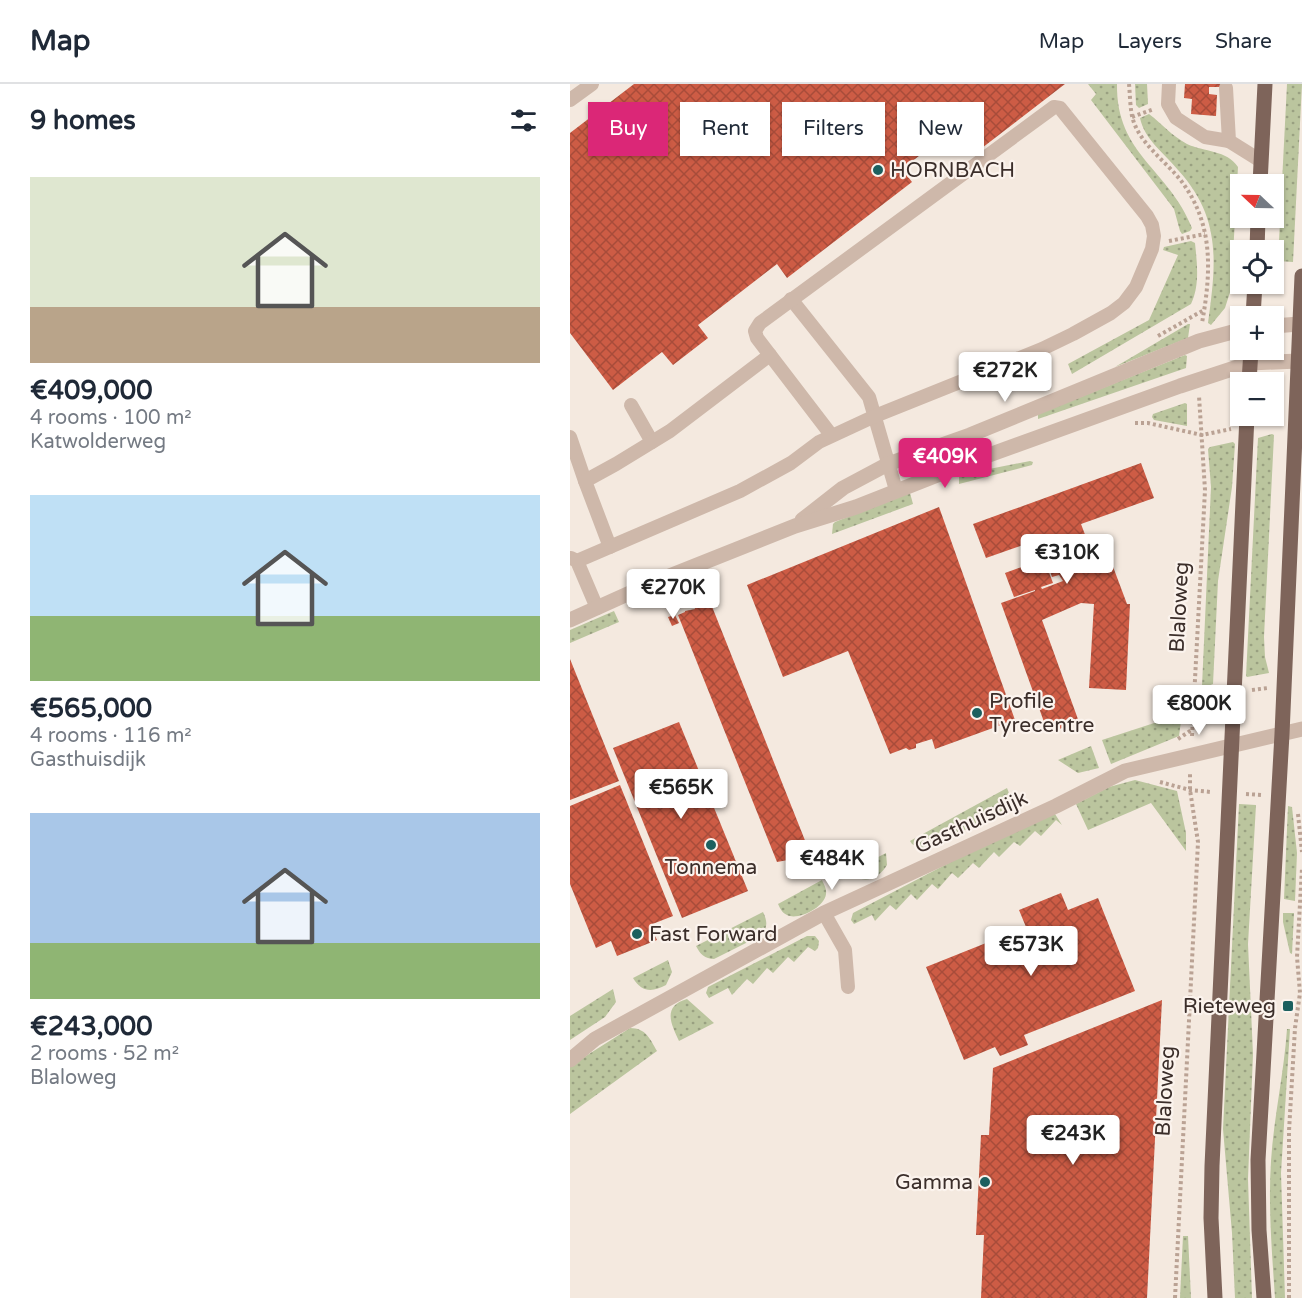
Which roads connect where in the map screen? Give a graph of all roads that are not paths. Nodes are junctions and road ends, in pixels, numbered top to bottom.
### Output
1 (592, 84) edge
2 (1169, 84) edge
3 (1265, 84) edge
4 (1226, 88) dead end
5 (570, 100) edge
6 (1229, 141) junction
7 (1261, 160) junction
8 (1260, 174) edge
9 (1302, 276) edge
10 (791, 299) junction
11 (1299, 324) junction
12 (1284, 325) edge
13 (1230, 333) edge
14 (770, 355) junction
15 (1242, 360) edge
16 (1284, 360) edge
17 (1298, 361) junction
18 (631, 405) dead end
19 (875, 416) junction
20 (1247, 426) edge
21 (832, 436) junction
22 (570, 437) edge
23 (652, 442) junction
24 (888, 464) junction
25 (585, 481) junction
26 (896, 490) junction
27 (795, 526) junction
28 (610, 547) junction
29 (573, 560) edge
30 (597, 608) junction
31 (570, 620) edge
32 (1302, 729) edge
33 (1282, 734) junction
34 (1232, 746) junction
35 (824, 913) junction
36 (848, 987) dead end
37 (570, 1060) edge
38 (1215, 1298) edge
39 (1264, 1298) edge

1 - 5 lane
2 - 6 lane
3 - 7 main road
4 - 6 lane
6 - 7 lane
7 - 8 main road
9 - 11 main road
10 - 14 lane
10 - 19 lane
10 - 19 lane
11 - 12 street
11 - 17 main road
13 - 24 street
14 - 21 lane
14 - 23 lane
15 - 26 street
16 - 17 street
17 - 33 main road
18 - 23 lane
19 - 21 lane
19 - 24 lane
20 - 34 main road
21 - 28 lane
22 - 25 lane
23 - 25 lane
24 - 26 lane
24 - 27 street
25 - 28 lane
26 - 27 street
27 - 30 street
28 - 29 lane
29 - 30 lane
30 - 31 street
32 - 33 street, Gasthuisdijk
33 - 34 street, Gasthuisdijk
33 - 39 main road
34 - 35 street, Gasthuisdijk
34 - 38 main road
35 - 36 lane
35 - 37 street, Gasthuisdijk

